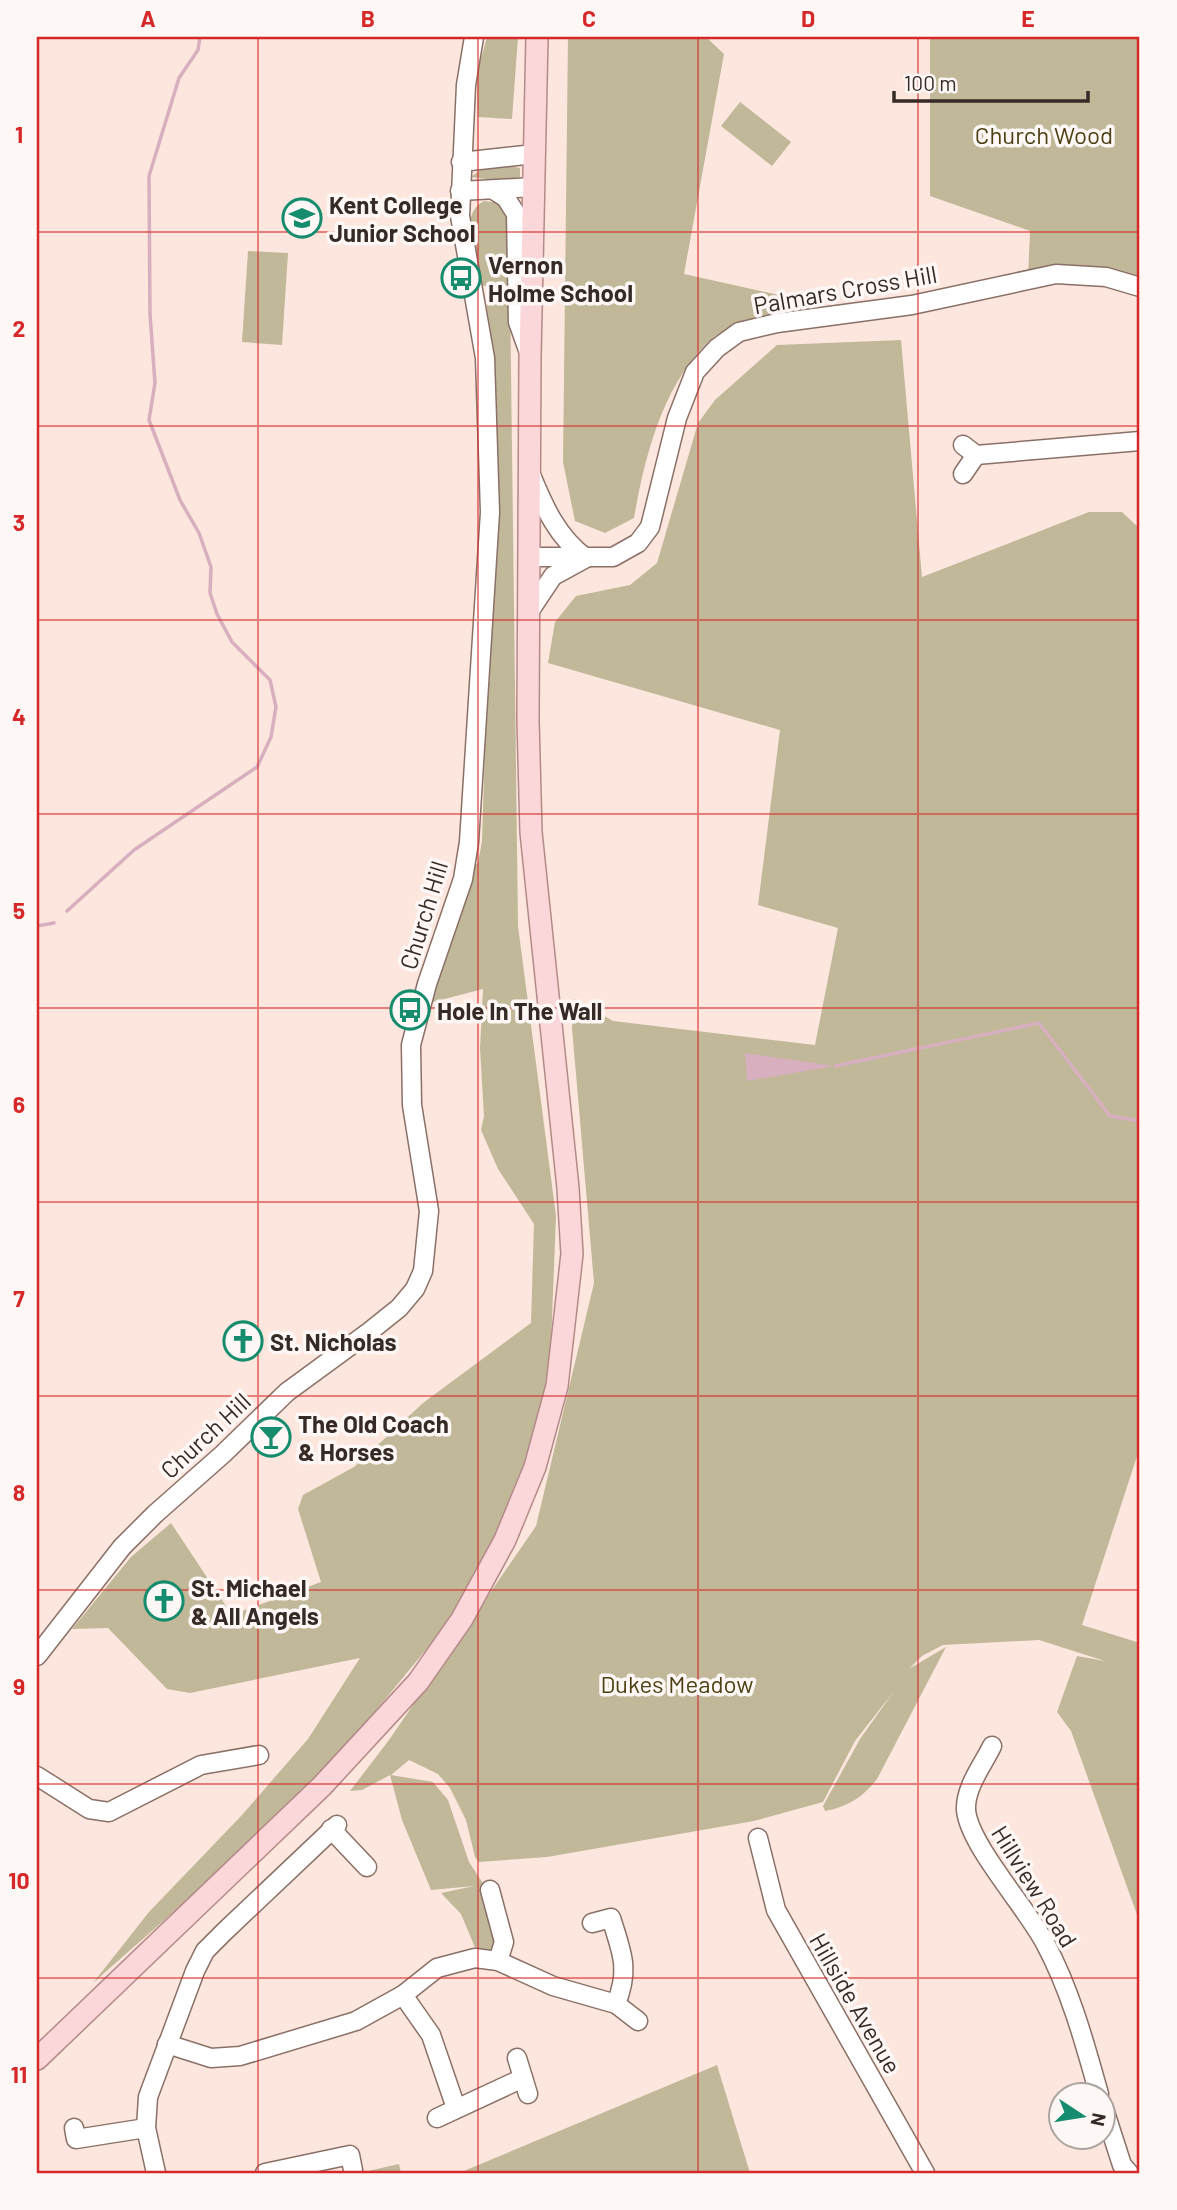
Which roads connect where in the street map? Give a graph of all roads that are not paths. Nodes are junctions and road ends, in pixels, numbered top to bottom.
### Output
1 (474, 37) edge
2 (537, 37) edge
3 (534, 155) junction
4 (461, 162) junction
5 (534, 187) junction
6 (460, 191) junction
7 (495, 191) junction
8 (1140, 287) edge
9 (530, 357) junction
10 (1140, 442) edge
11 (530, 472) junction
12 (963, 474) dead end
13 (530, 557) junction
14 (586, 558) junction
15 (529, 612) junction
16 (37, 1656) edge
17 (992, 1746) dead end
18 (259, 1755) dead end
19 (37, 1776) edge
20 (760, 1848) dead end
21 (367, 1867) dead end
22 (490, 1890) dead end
23 (592, 1923) dead end
24 (498, 1961) junction
25 (403, 1995) junction
26 (616, 2004) junction
27 (638, 2021) dead end
28 (167, 2044) junction
29 (45, 2046) edge
30 (517, 2058) dead end
31 (37, 2059) edge
32 (1094, 2080) edge
33 (456, 2108) junction
34 (437, 2118) dead end
35 (74, 2128) dead end
36 (146, 2128) junction
37 (1117, 2150) edge
38 (353, 2170) dead end
39 (156, 2173) edge
40 (265, 2173) edge
41 (925, 2173) edge
42 (1129, 2173) edge

1 - 4 street, Church Hill
2 - 3 main road
3 - 4 street
3 - 5 main road
4 - 6 street, Church Hill
5 - 7 street
5 - 9 main road
6 - 7 street
6 - 16 street, Church Hill
7 - 9 street
8 - 14 street, Palmars Cross Hill
9 - 11 main road
10 - 12 street
11 - 13 main road
11 - 14 street
13 - 14 street, Palmars Cross Hill
13 - 15 main road
14 - 15 street
15 - 29 main road
17 - 32 street, Hillview Road
18 - 19 street
20 - 41 street, Hillside Avenue
21 - 28 street
22 - 24 street
23 - 26 street
24 - 25 street
24 - 26 street
25 - 28 street
25 - 33 street
26 - 27 street
28 - 36 street
29 - 31 main road
30 - 33 street
33 - 34 street
35 - 36 street
36 - 39 street
37 - 42 street
38 - 40 street

